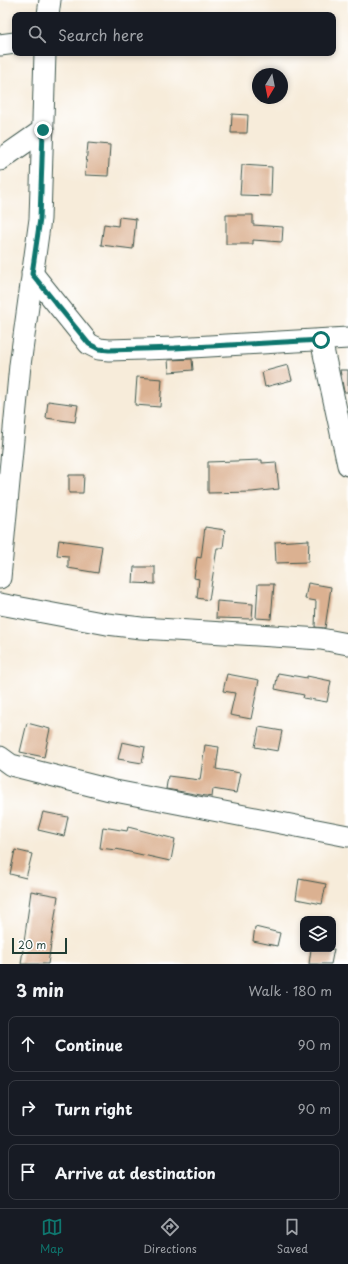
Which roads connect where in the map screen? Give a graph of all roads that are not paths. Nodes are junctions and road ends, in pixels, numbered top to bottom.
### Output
1 (50, 0) edge
2 (48, 12) edge
3 (12, 43) edge
4 (0, 45) edge
5 (45, 56) edge
6 (43, 130) junction
7 (0, 160) edge
8 (32, 274) junction
9 (348, 338) edge
10 (321, 340) junction
11 (348, 465) edge
12 (0, 578) edge
13 (0, 604) edge
14 (348, 644) edge
15 (4, 764) edge
16 (348, 836) edge

1 - 2 street
3 - 4 street
5 - 6 street
6 - 7 street
6 - 8 street
8 - 10 street
8 - 12 street
9 - 10 street
10 - 11 street
13 - 14 street
15 - 16 street

